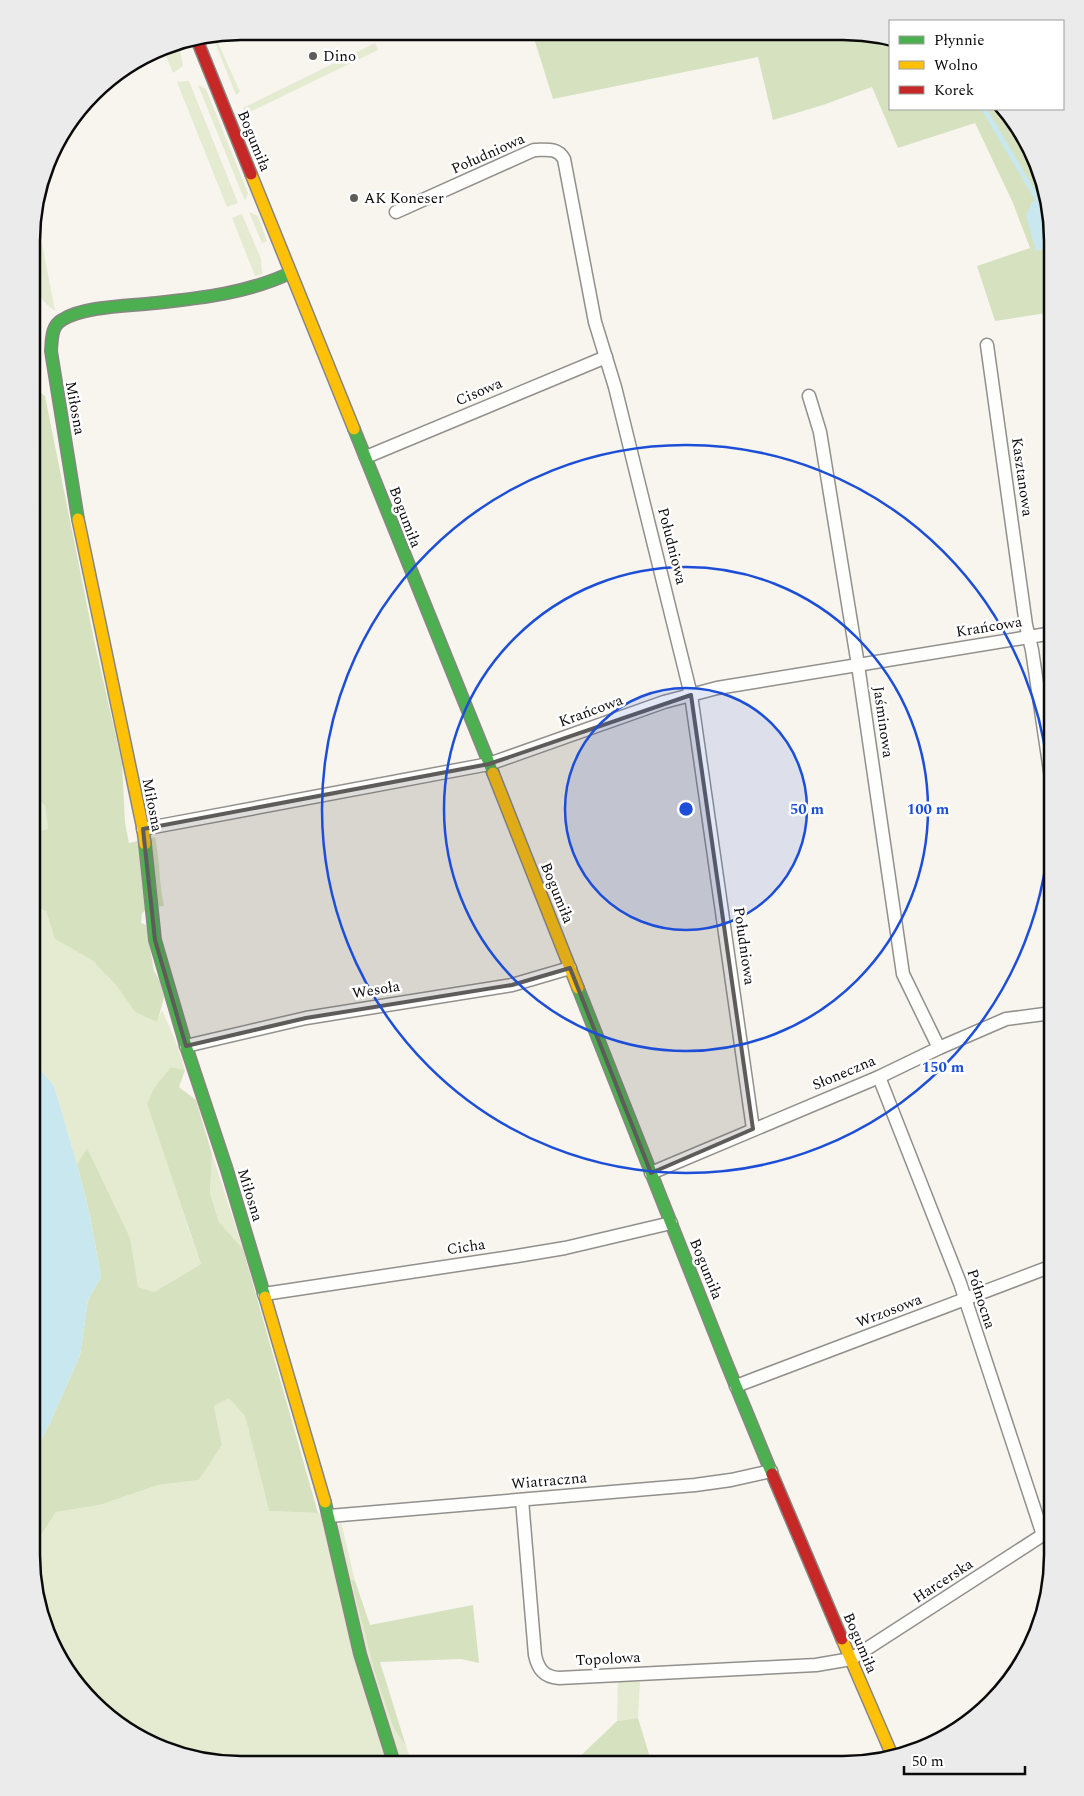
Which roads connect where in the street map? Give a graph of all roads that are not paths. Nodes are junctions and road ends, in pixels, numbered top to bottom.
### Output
1 (199, 45) edge
2 (396, 212) dead end
3 (290, 273) junction
4 (987, 345) dead end
5 (606, 357) junction
6 (808, 396) dead end
7 (366, 457) junction
8 (1044, 634) edge
9 (1029, 636) junction
10 (858, 665) junction
11 (691, 695) junction
12 (1044, 735) edge
13 (489, 764) junction
14 (142, 829) junction
15 (570, 968) junction
16 (1044, 1014) edge
17 (186, 1046) junction
18 (939, 1048) junction
19 (879, 1077) junction
20 (753, 1129) junction
21 (651, 1173) junction
22 (671, 1223) junction
23 (1044, 1269) edge
24 (264, 1294) junction
25 (964, 1299) junction
26 (736, 1386) junction
27 (771, 1471) junction
28 (522, 1500) junction
29 (329, 1516) junction
30 (1044, 1521) edge
31 (1044, 1535) edge
32 (851, 1659) junction
33 (890, 1750) edge
34 (392, 1756) edge

1 - 3 street, Bogumiła
2 - 5 street, Południowa
3 - 7 street, Bogumiła
3 - 14 street, Miłosna
4 - 9 street, Kasztanowa
5 - 7 street, Cisowa
5 - 11 street, Południowa
6 - 10 street, Jaśminowa
7 - 13 street, Bogumiła
8 - 9 street, Krańcowa
9 - 10 street, Krańcowa
9 - 12 street, Kasztanowa
10 - 11 street, Krańcowa
10 - 18 street, Jaśminowa
11 - 13 street, Krańcowa
11 - 20 street, Południowa
13 - 14 street, Krańcowa
13 - 15 street, Bogumiła
14 - 17 street, Miłosna
15 - 17 street, Wesoła
15 - 21 street, Bogumiła
16 - 18 street, Słoneczna
17 - 24 street, Miłosna
18 - 19 street, Słoneczna
19 - 20 street, Słoneczna
19 - 25 street, Północna
20 - 21 street, Słoneczna
21 - 22 street, Bogumiła
22 - 24 street, Cicha
22 - 26 street, Bogumiła
23 - 25 street, Wrzosowa
24 - 29 street, Miłosna
25 - 26 street, Wrzosowa
25 - 30 street, Północna
26 - 27 street, Bogumiła
27 - 28 street, Wiatraczna
27 - 32 street, Bogumiła
28 - 29 street, Wiatraczna
28 - 32 street, Topolowa
29 - 34 street, Miłosna
31 - 32 street, Harcerska
32 - 33 street, Bogumiła

